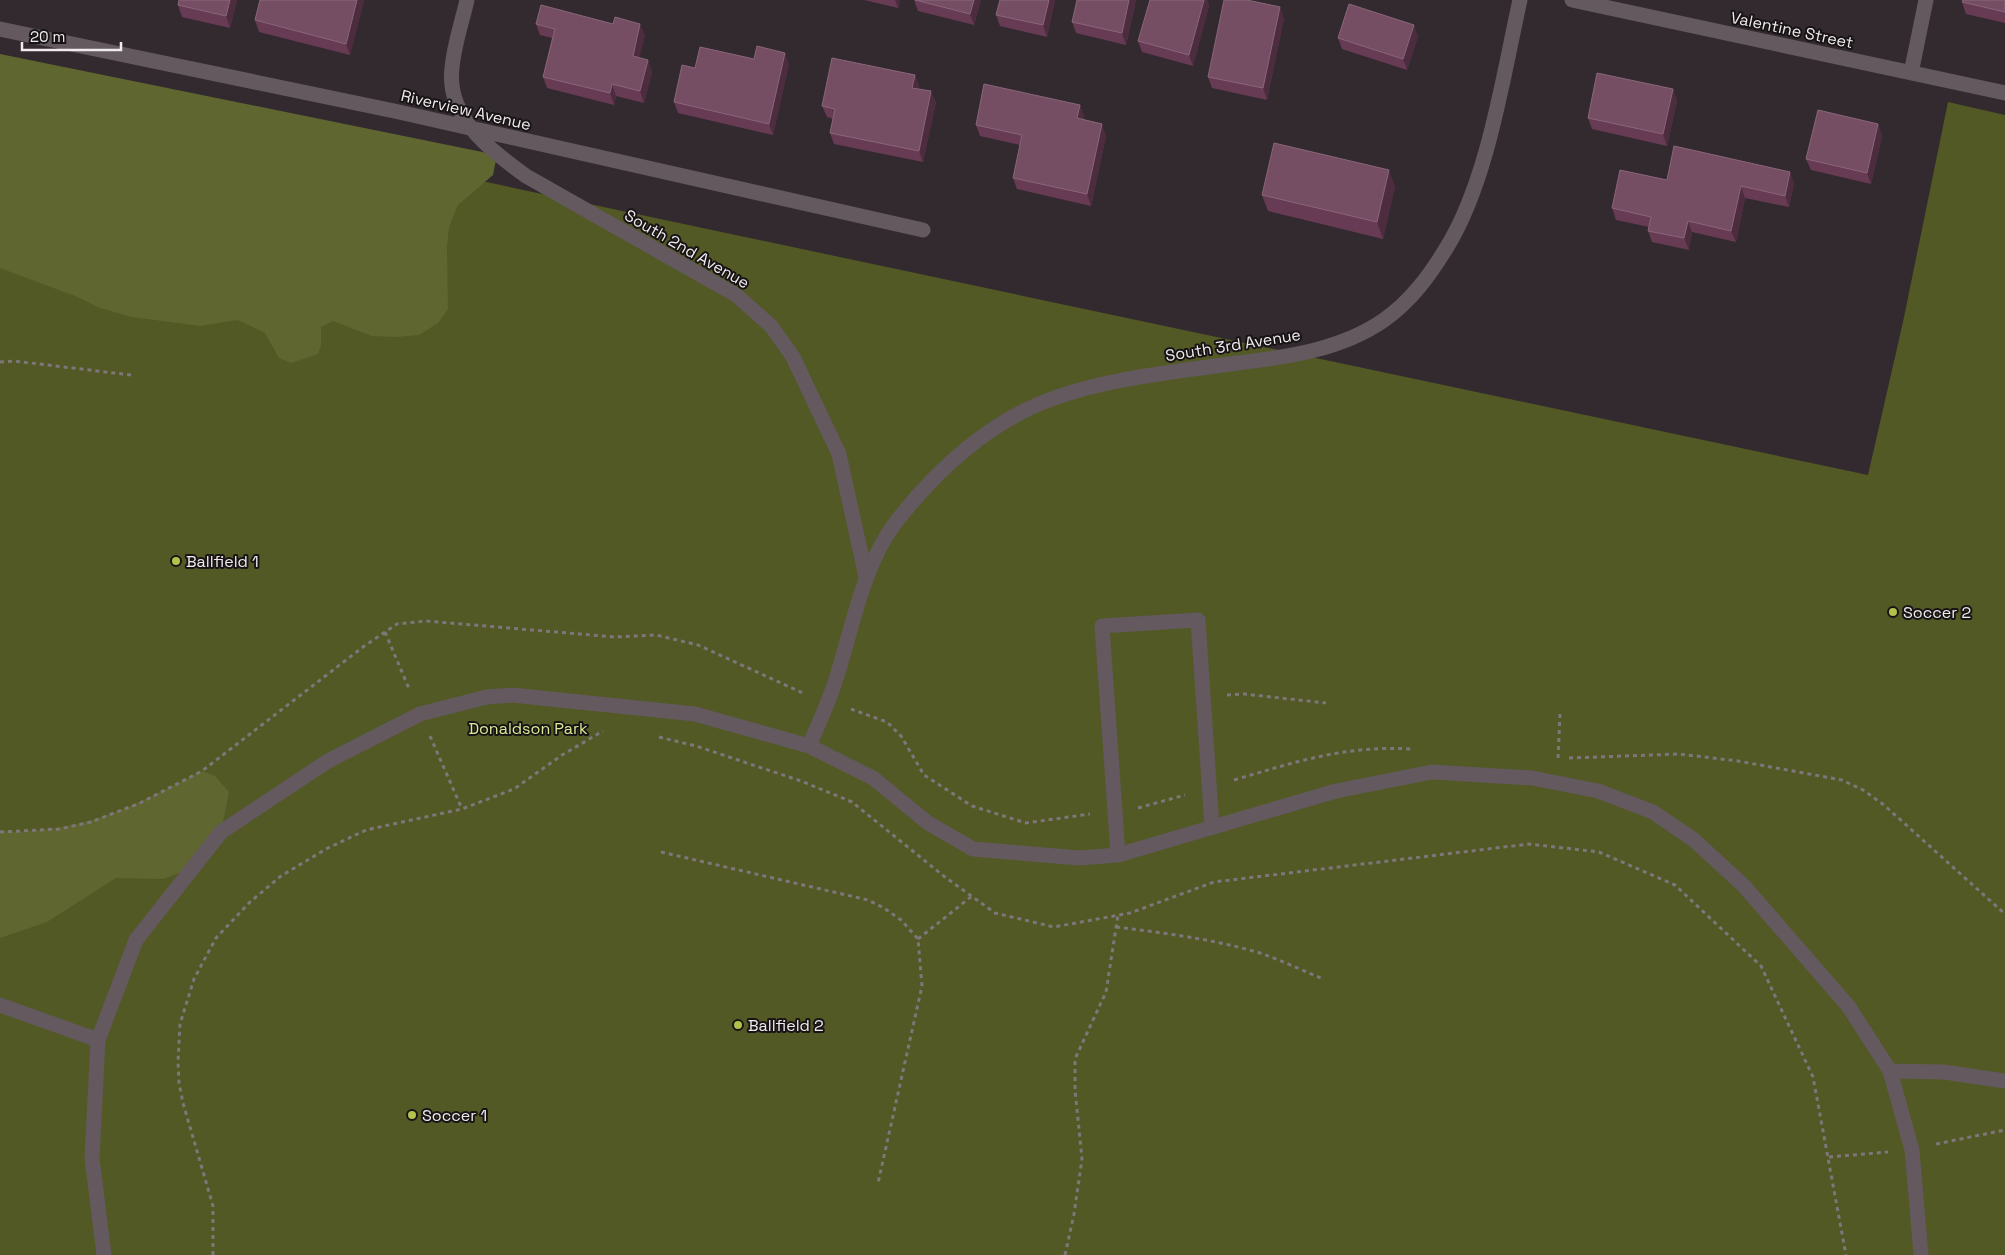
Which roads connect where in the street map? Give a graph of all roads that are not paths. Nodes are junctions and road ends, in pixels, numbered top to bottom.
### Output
1 (467, 0) edge
2 (1520, 0) edge
3 (1572, 0) edge
4 (1926, 0) edge
5 (0, 29) edge
6 (1911, 73) junction
7 (2005, 93) edge
8 (470, 129) junction
9 (923, 230) dead end
10 (866, 577) junction
11 (809, 746) junction
12 (1212, 827) junction
13 (1118, 855) junction
14 (0, 1005) edge
15 (98, 1040) junction
16 (1890, 1071) junction
17 (2005, 1081) edge
18 (104, 1255) edge
19 (1921, 1255) edge

1 - 8 street, South 2nd Avenue
2 - 10 street, South 3rd Avenue
3 - 6 street, Valentine Street
4 - 6 street
5 - 8 street, Riverview Avenue
6 - 7 street, Valentine Street
8 - 9 street, Riverview Avenue
8 - 10 street, South 2nd Avenue
10 - 11 street, South 3rd Avenue
11 - 13 street
11 - 15 street
12 - 13 street
12 - 13 street
12 - 16 street
14 - 15 street
15 - 18 street
16 - 17 street
16 - 19 street

